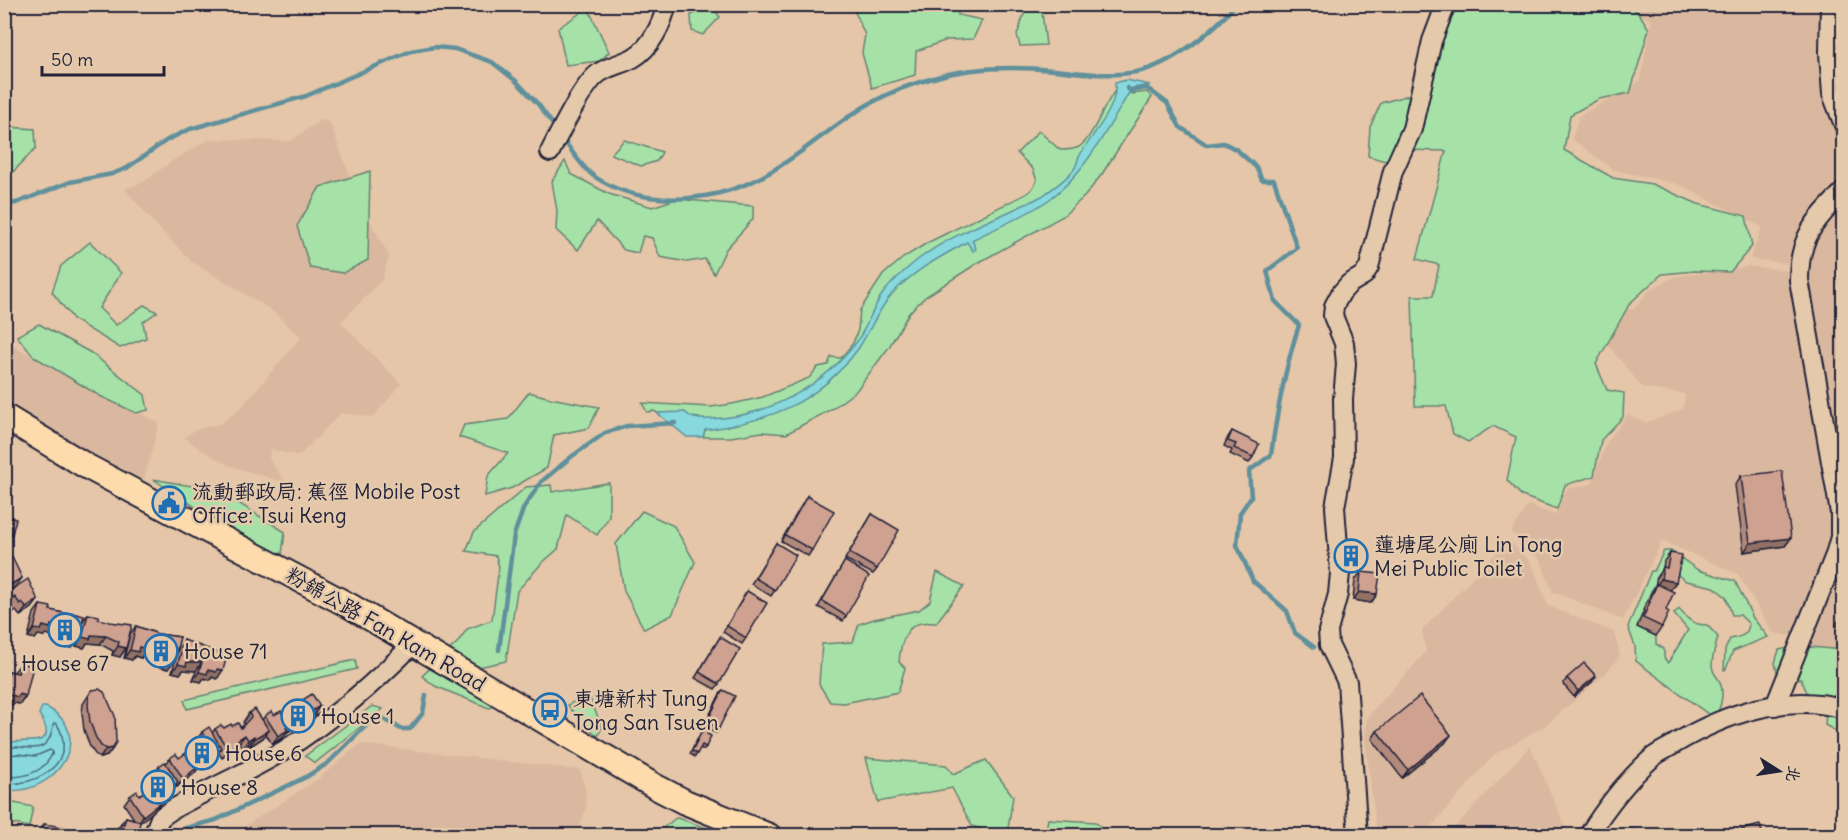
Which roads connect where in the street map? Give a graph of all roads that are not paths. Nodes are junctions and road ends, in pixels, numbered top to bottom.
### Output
1 (667, 4) edge
2 (1446, 4) edge
3 (1830, 4) edge
4 (1844, 125) edge
5 (551, 149) dead end
6 (1844, 191) edge
7 (4, 416) edge
8 (414, 643) junction
9 (1775, 706) junction
10 (1844, 709) edge
11 (153, 836) edge
12 (770, 836) edge
13 (1358, 836) edge
14 (1588, 836) edge

1 - 5 street
2 - 13 street
3 - 4 street
6 - 9 street
7 - 8 main road, 粉錦公路 Fan Kam Road
8 - 11 street
8 - 12 main road, 粉錦公路 Fan Kam Road
9 - 10 street
9 - 14 street

